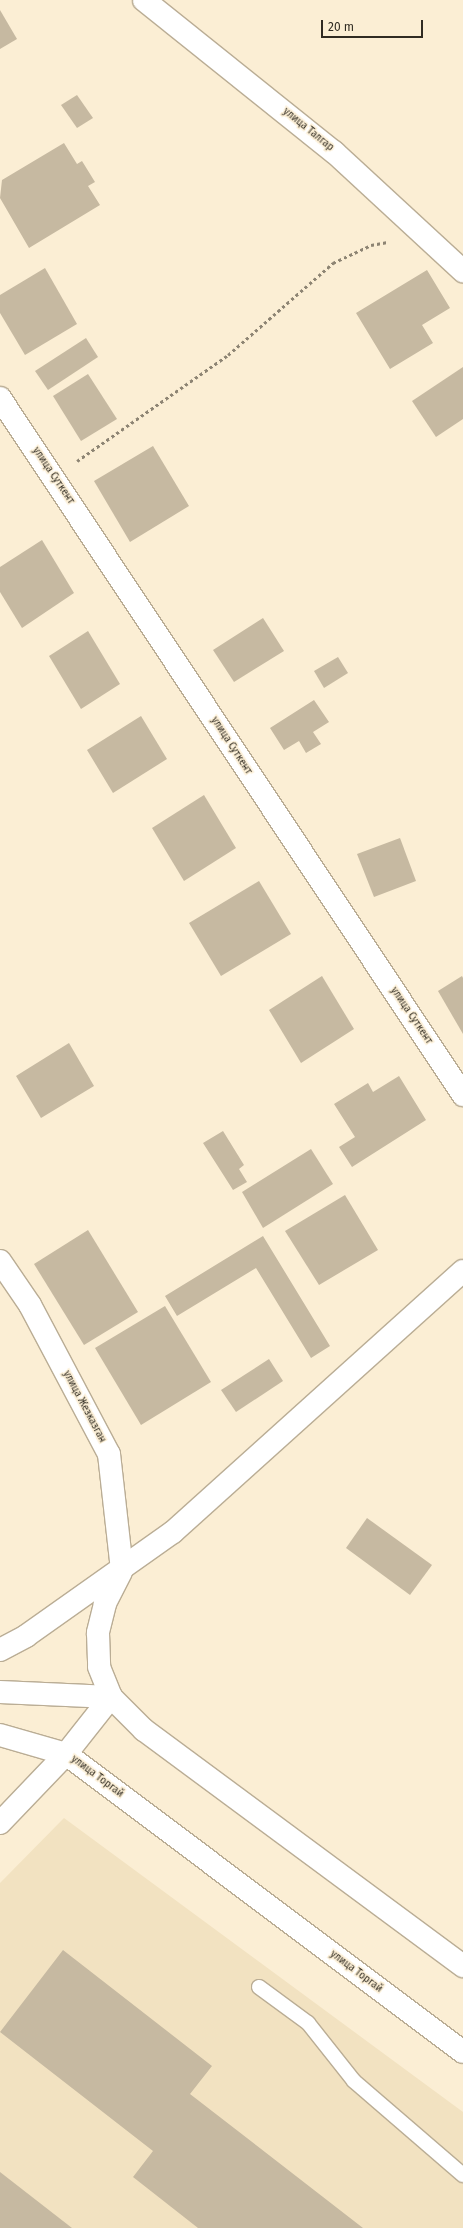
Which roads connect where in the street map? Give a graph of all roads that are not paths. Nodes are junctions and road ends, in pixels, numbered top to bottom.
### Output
1 (144, 0) edge
2 (463, 271) edge
3 (0, 398) edge
4 (463, 1095) edge
5 (0, 1261) edge
6 (463, 1271) edge
7 (122, 1569) junction
8 (0, 1650) edge
9 (0, 1692) edge
10 (111, 1697) junction
11 (0, 1735) edge
12 (66, 1754) junction
13 (0, 1823) edge
14 (463, 1966) edge
15 (259, 1988) dead end
16 (463, 2052) edge
17 (463, 2175) edge

1 - 2 street, улица Талгар
3 - 4 street, улица Суткент
5 - 7 street, улица Жезказган
6 - 7 street
7 - 8 street
7 - 10 street
9 - 10 street
10 - 12 street, улица Торгай
10 - 14 street
11 - 12 street
12 - 13 street
12 - 16 street, улица Торгай
15 - 17 lane

